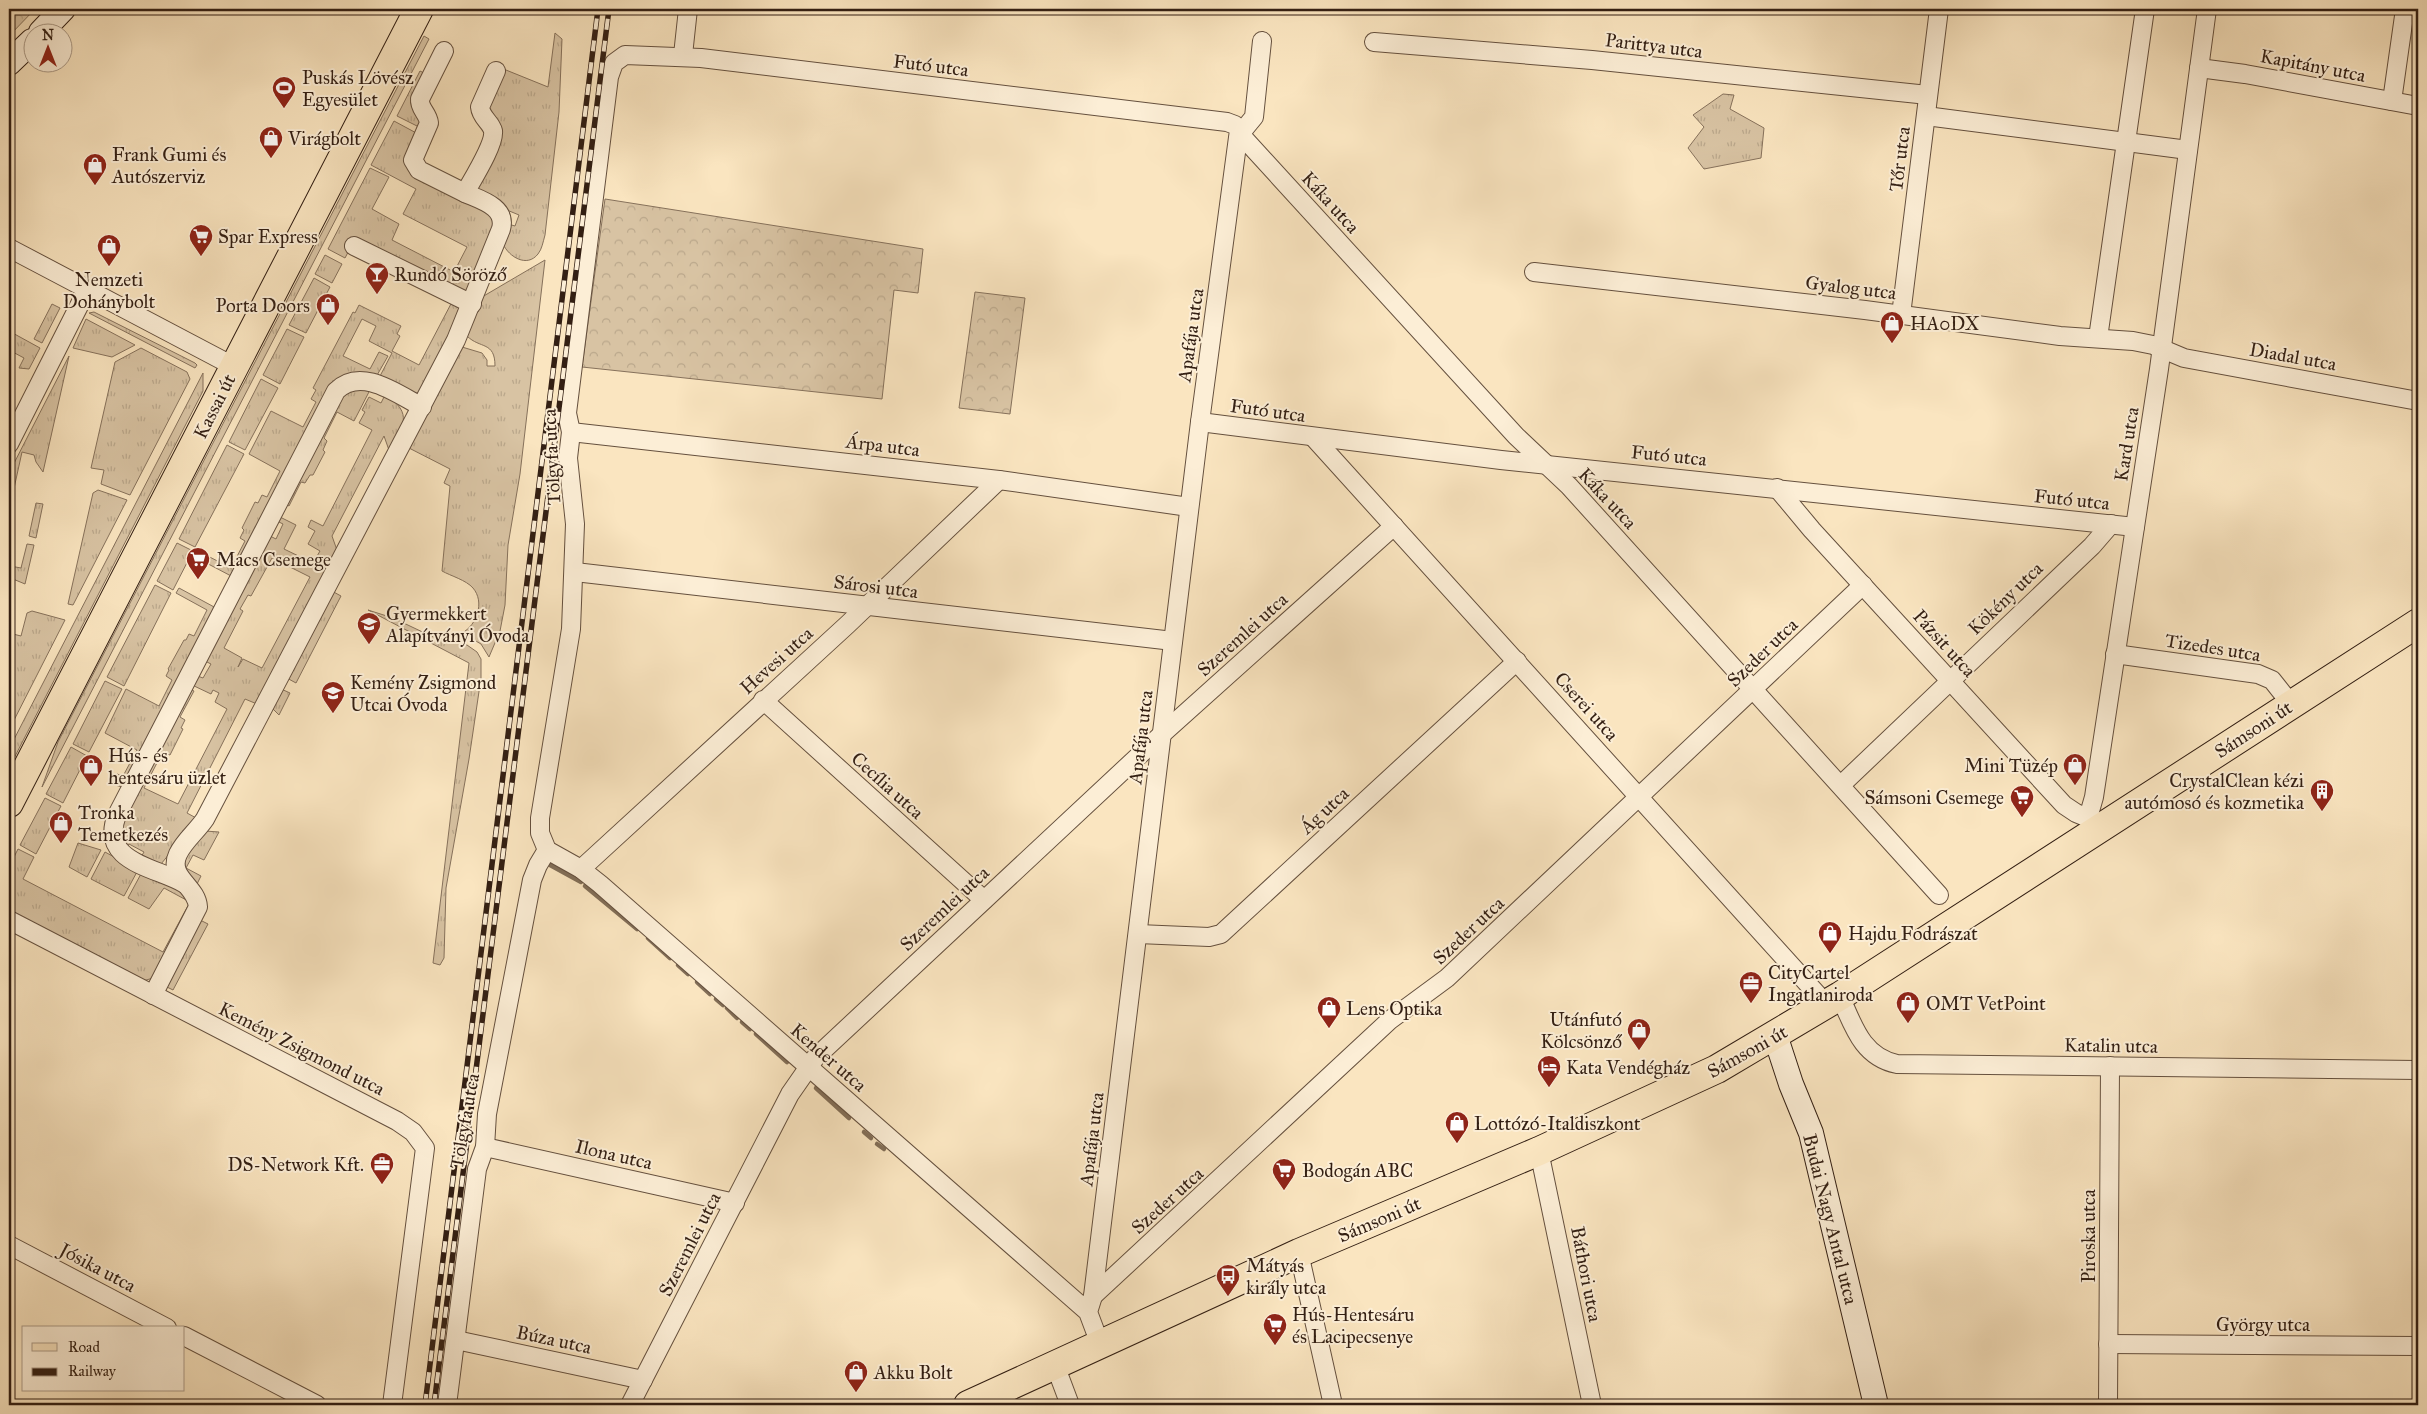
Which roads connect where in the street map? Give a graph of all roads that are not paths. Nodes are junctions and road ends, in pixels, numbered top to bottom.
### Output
1 (63, 9) edge
2 (419, 9) edge
3 (688, 9) edge
4 (1939, 9) edge
5 (2145, 9) edge
6 (2207, 9) edge
7 (2405, 9) edge
8 (51, 22) edge
9 (1262, 41) dead end
10 (1374, 42) dead end
11 (22, 51) edge
12 (444, 51) dead end
13 (630, 54) joint
14 (683, 56) junction
15 (9, 63) edge
16 (2199, 68) junction
17 (496, 72) dead end
18 (1928, 95) junction
19 (2392, 101) junction
20 (2418, 106) edge
21 (1926, 116) junction
22 (1233, 128) junction
23 (2126, 142) junction
24 (2188, 150) junction
25 (465, 193) junction
26 (354, 246) dead end
27 (9, 248) edge
28 (1534, 272) dead end
29 (87, 290) junction
30 (472, 304) junction
31 (1901, 315) junction
32 (2098, 338) junction
33 (2161, 349) junction
34 (235, 366) junction
35 (2418, 401) edge
36 (422, 407) junction
37 (1200, 422) junction
38 (571, 432) junction
39 (1314, 438) junction
40 (9, 444) edge
41 (1545, 464) junction
42 (999, 480) junction
43 (1777, 488) junction
44 (1189, 507) junction
45 (2111, 524) junction
46 (1394, 526) junction
47 (2135, 527) junction
48 (575, 572) junction
49 (1863, 585) junction
50 (865, 606) junction
51 (2418, 623) edge
52 (1173, 641) junction
53 (2116, 654) junction
54 (1517, 661) junction
55 (1950, 680) junction
56 (1753, 690) junction
57 (763, 700) junction
58 (2291, 704) junction
59 (1161, 735) junction
60 (1841, 785) junction
61 (1640, 797) junction
62 (9, 803) edge
63 (2092, 824) junction
64 (544, 844) junction
65 (581, 869) junction
66 (186, 885) junction
67 (1939, 895) dead end
68 (984, 900) junction
69 (9, 920) edge
70 (1138, 934) junction
71 (153, 994) junction
72 (1833, 1000) junction
73 (1775, 1036) junction
74 (2110, 1066) junction
75 (807, 1067) junction
76 (2418, 1070) edge
77 (484, 1147) junction
78 (1539, 1151) junction
79 (734, 1203) junction
80 (9, 1245) edge
81 (1299, 1253) junction
82 (1090, 1304) junction
83 (163, 1326) edge
84 (185, 1337) edge
85 (456, 1340) junction
86 (1100, 1344) junction
87 (2108, 1344) junction
88 (2418, 1346) edge
89 (1054, 1365) junction
90 (643, 1380) junction
91 (317, 1405) edge
92 (392, 1405) edge
93 (447, 1405) edge
94 (630, 1405) edge
95 (968, 1405) edge
96 (1070, 1405) edge
97 (1333, 1405) edge
98 (1592, 1405) edge
99 (1876, 1405) edge
100 (2108, 1405) edge

1 - 8 street
2 - 34 main road, Kassai út
3 - 14 street
4 - 18 street, Tőr utca
5 - 23 street
6 - 16 street, Kard utca
7 - 19 street
9 - 22 street, Apafája utca
10 - 18 street, Parittya utca
11 - 15 street
12 - 25 street
13 - 14 street, Futó utca
13 - 38 street, Tölgyfa utca
14 - 22 street, Futó utca
16 - 19 street, Kapitány utca
16 - 24 street, Kard utca
17 - 25 street
18 - 21 street, Tőr utca
19 - 20 street, Kapitány utca
21 - 23 street
21 - 31 street, Tőr utca
22 - 37 street, Apafája utca
22 - 41 street, Káka utca
23 - 24 street
23 - 32 street
24 - 33 street, Kard utca
25 - 30 street
26 - 30 street
27 - 29 street
28 - 31 street, Gyalog utca
29 - 34 street
29 - 40 street
30 - 36 street
31 - 32 street, Gyalog utca
32 - 33 street, Gyalog utca
33 - 35 street, Diadal utca
33 - 47 street, Kard utca
34 - 62 main road, Kassai út
36 - 66 street
36 - 66 street
37 - 39 street, Futó utca
37 - 44 street, Apafája utca
38 - 42 street, Árpa utca
38 - 48 street, Tölgyfa utca
39 - 41 street, Futó utca
39 - 46 street, Cserei utca
41 - 43 street, Futó utca
41 - 56 street, Káka utca
42 - 44 street, Árpa utca
42 - 50 street, Hevesi utca
43 - 45 street, Futó utca
43 - 49 street, Pázsit utca
44 - 52 street, Apafája utca
45 - 47 street, Futó utca
45 - 55 street, Kökény utca
46 - 54 street, Cserei utca
46 - 59 street, Szeremlei utca
47 - 53 street, Kard utca
48 - 50 street, Sárosi utca
48 - 64 street, Tölgyfa utca
49 - 55 street, Pázsit utca
49 - 56 street, Szeder utca
50 - 52 street, Sárosi utca
50 - 57 street, Hevesi utca
51 - 58 main road, Sámsoni út
52 - 59 street, Apafája utca
53 - 58 street, Tizedes utca
53 - 63 street, Kard utca
54 - 61 street, Cserei utca
54 - 70 street, Ág utca
55 - 60 street, Kökény utca
55 - 63 street, Pázsit utca
56 - 60 street, Káka utca
56 - 61 street, Szeder utca
57 - 65 street, Hevesi utca
57 - 68 street, Cecília utca
58 - 63 main road, Sámsoni út
59 - 68 street, Szeremlei utca
59 - 70 street, Apafája utca
60 - 67 street, Káka utca
61 - 72 street, Cserei utca
61 - 82 street, Szeder utca
63 - 72 main road, Sámsoni út
64 - 65 street, Kender utca
64 - 77 street, Tölgyfa utca
65 - 75 street, Kender utca
66 - 71 street
68 - 75 street, Szeremlei utca
69 - 71 street, Kemény Zsigmond utca
70 - 82 street, Apafája utca
71 - 92 street, Kemény Zsigmond utca
72 - 73 main road, Sámsoni út
72 - 74 street, Katalin utca
73 - 78 main road, Sámsoni út
73 - 99 street, Budai Nagy Antal utca
74 - 76 street, Katalin utca
74 - 87 street, Piroska utca
75 - 79 street, Szeremlei utca
75 - 82 street, Kender utca
77 - 79 street, Ilona utca
77 - 85 street, Tölgyfa utca
78 - 81 main road, Sámsoni út
78 - 98 street, Báthori utca
79 - 90 street, Szeremlei utca
80 - 83 street, Jósika utca
81 - 86 main road, Sámsoni út
81 - 97 street
82 - 86 street, Apafája utca
84 - 91 street
85 - 90 street, Búza utca
85 - 93 street, Tölgyfa utca
86 - 89 main road, Sámsoni út
87 - 88 street, György utca
87 - 100 street, Piroska utca
89 - 95 main road, Sámsoni út
89 - 96 street
90 - 94 street, Szeremlei utca

